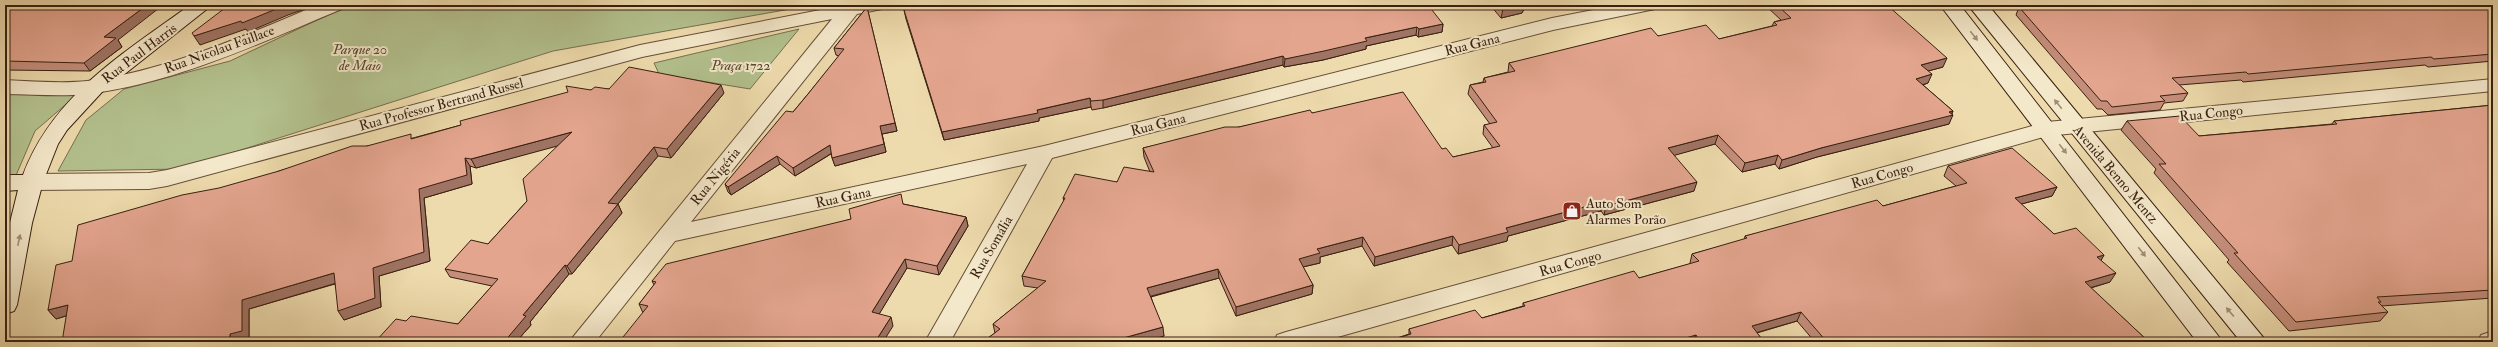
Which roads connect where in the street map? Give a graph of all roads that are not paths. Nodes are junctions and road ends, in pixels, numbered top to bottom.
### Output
1 (202, 5) edge
2 (335, 5) edge
3 (875, 5) edge
4 (1561, 5) edge
5 (1648, 5) edge
6 (1950, 5) edge
7 (1978, 5) edge
8 (850, 10) junction
9 (1552, 24) junction
10 (2493, 85) edge
11 (5, 87) edge
12 (95, 87) junction
13 (2076, 126) junction
14 (2047, 129) junction
15 (1044, 153) junction
16 (31, 182) junction
17 (5, 183) edge
18 (667, 236) junction
19 (5, 305) edge
20 (581, 342) edge
21 (937, 342) edge
22 (1286, 342) edge
23 (2211, 342) edge
24 (2255, 342) edge

1 - 12 street, Rua Paul Harris
2 - 12 street, Rua Nicolau Faillace
3 - 8 street, Rua Professor Bertrand Russel
4 - 9 street
5 - 9 street, Rua Gana
6 -> 14 street, Avenida Benno Mentz
13 -> 7 street, Avenida Benno Mentz
8 - 16 street, Rua Professor Bertrand Russel
8 - 18 street, Rua Nigéria
9 - 15 street, Rua Gana
10 - 13 street, Rua Congo
11 - 12 street, Rua Nicolau Faillace
12 - 16 street, Rua Paul Harris
13 - 14 street, Rua Congo
24 -> 13 street, Avenida Benno Mentz
14 - 22 street, Rua Congo
14 -> 23 street, Avenida Benno Mentz
15 - 18 street, Rua Gana
15 - 21 street, Rua Somália
16 - 17 street, Rua Professor Bertrand Russel
19 -> 16 street, Rua Paul Harris
18 - 20 street, Rua Nigéria

